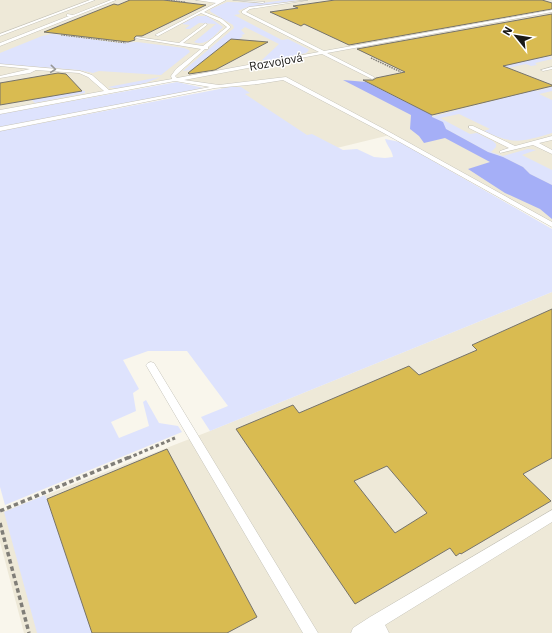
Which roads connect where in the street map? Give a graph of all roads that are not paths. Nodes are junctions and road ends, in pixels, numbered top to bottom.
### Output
1 (94, 0) edge
2 (114, 0) edge
3 (198, 0) edge
4 (224, 0) edge
5 (235, 0) edge
6 (276, 0) edge
7 (306, 0) edge
8 (219, 2) junction
9 (552, 11) edge
10 (201, 12) junction
11 (56, 14) junction
12 (73, 16) junction
13 (206, 24) dead end
14 (0, 35) edge
15 (157, 35) dead end
16 (137, 38) dead end
17 (180, 44) junction
18 (0, 45) edge
19 (206, 48) junction
20 (323, 53) junction
21 (0, 65) edge
22 (35, 68) junction
23 (552, 68) edge
24 (543, 70) dead end
25 (1, 77) edge
26 (372, 78) dead end
27 (175, 80) junction
28 (220, 87) junction
29 (108, 92) junction
30 (0, 112) edge
31 (471, 127) dead end
32 (0, 130) edge
33 (552, 138) edge
34 (534, 143) junction
35 (514, 148) junction
36 (502, 152) dead end
37 (552, 152) edge
38 (552, 225) edge
39 (151, 365) dead end
40 (552, 515) edge
41 (378, 628) edge
42 (311, 633) edge
43 (358, 633) edge

1 - 11 lane
2 - 12 lane
3 - 8 lane
4 - 8 lane
5 - 6 lane
7 - 20 lane
8 - 10 lane
9 - 20 lane, Rozvojová
10 - 15 lane
10 - 19 lane
11 - 12 lane
11 - 14 lane
12 - 18 lane
13 - 17 lane
16 - 17 lane
17 - 19 lane
19 - 27 lane
20 - 26 lane
20 - 27 lane, Rozvojová
21 - 22 lane
22 - 25 lane
22 -> 29 lane
23 - 24 lane
27 - 28 lane
27 - 29 lane, Rozvojová
28 - 32 lane
28 - 38 lane
29 - 30 lane, Rozvojová
31 - 35 lane
33 - 34 lane
34 - 35 lane
34 - 37 lane
35 - 36 lane
39 - 42 lane
40 - 41 lane
41 - 43 lane

